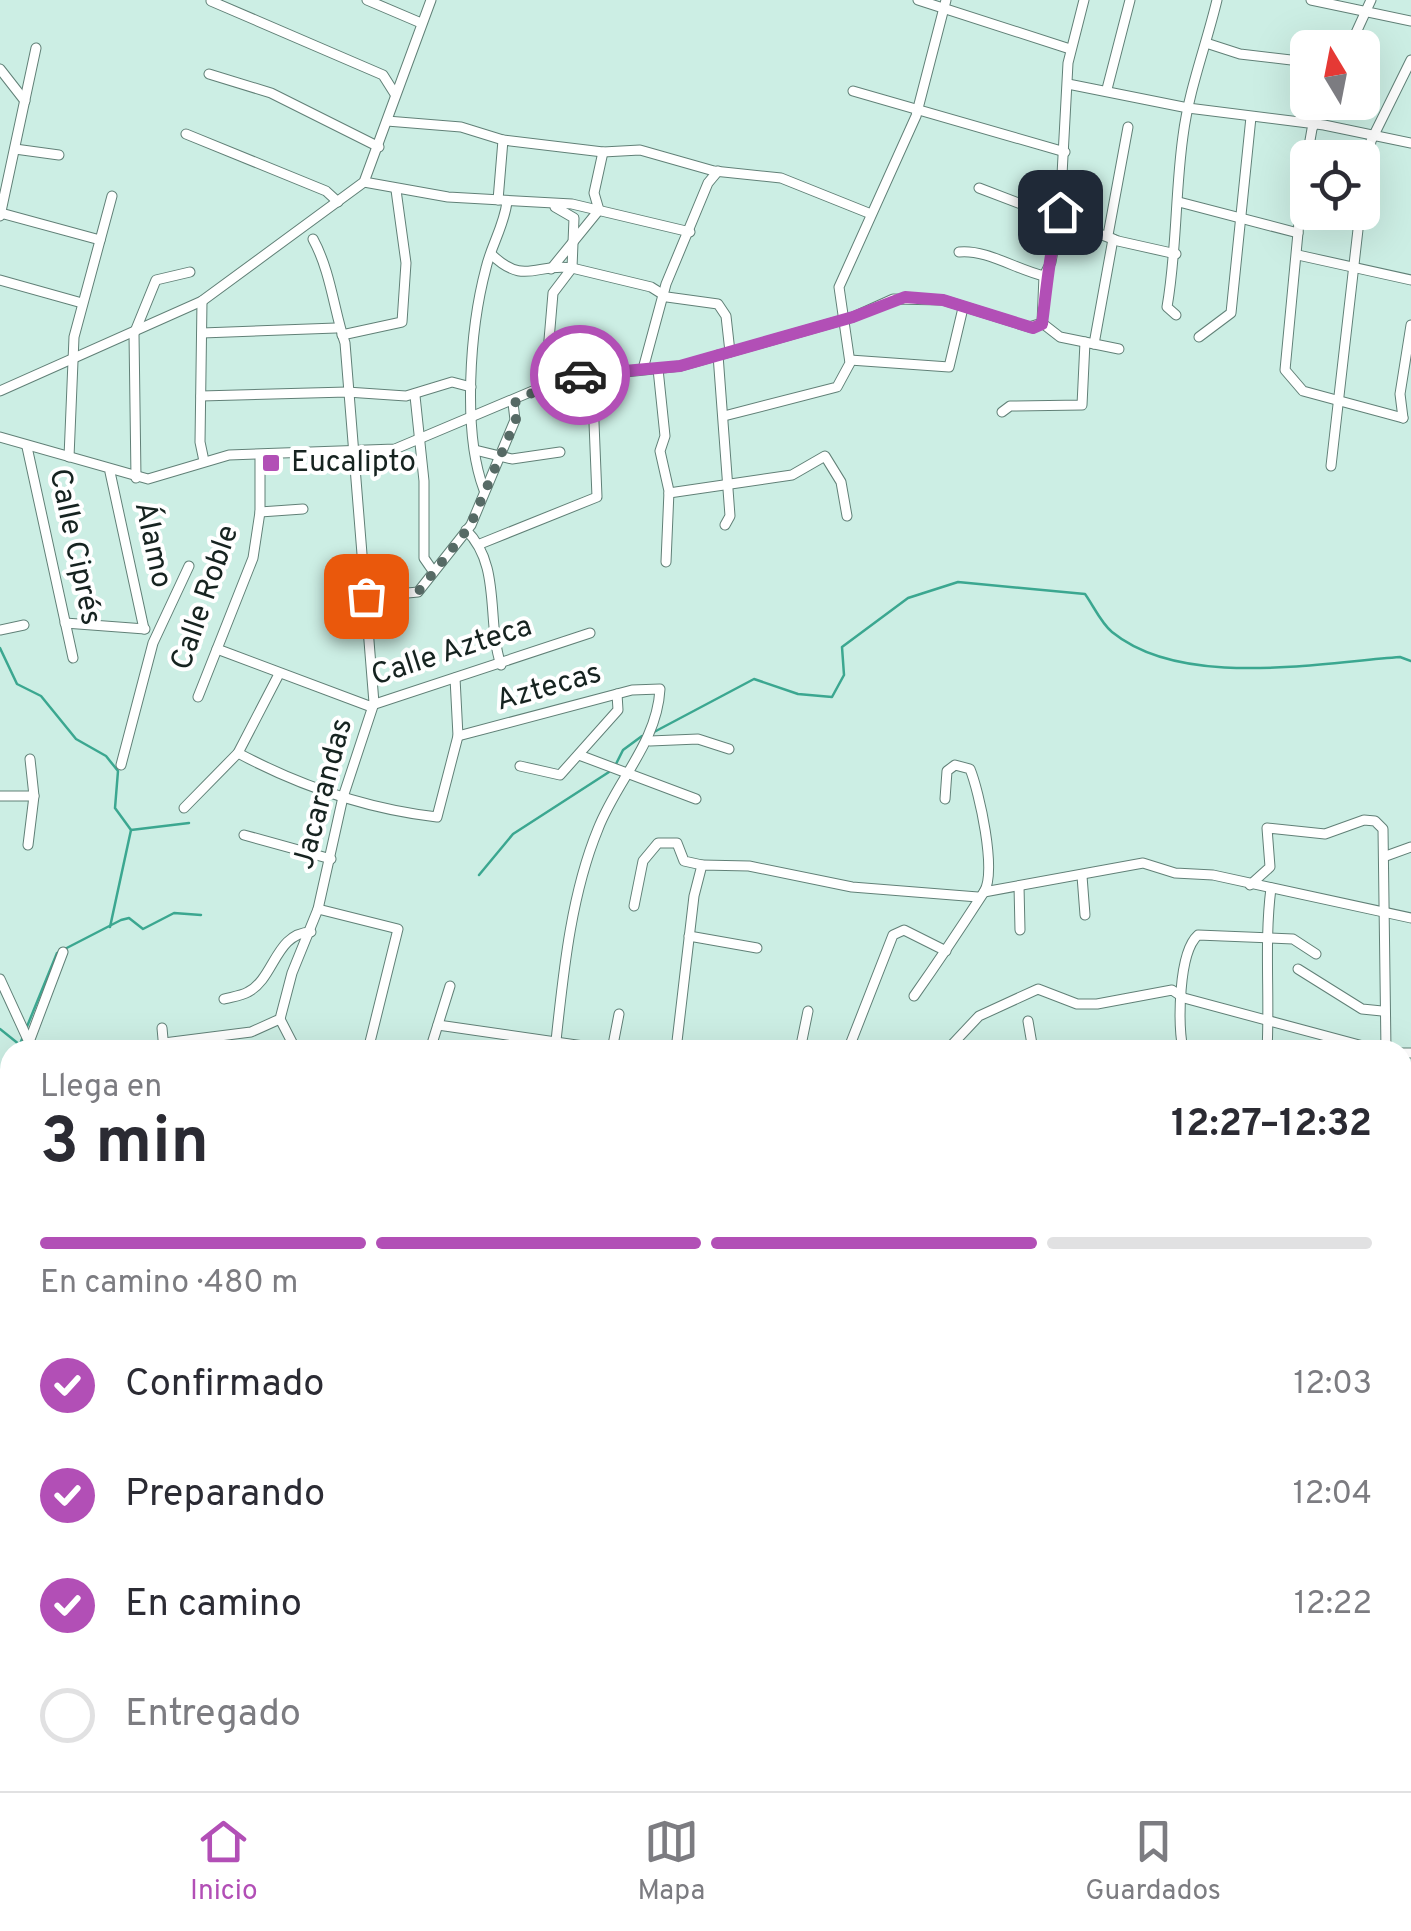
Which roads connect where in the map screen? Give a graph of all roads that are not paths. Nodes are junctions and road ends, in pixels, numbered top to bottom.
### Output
1 (367, 0) edge
2 (431, 0) edge
3 (918, 0) edge
4 (1084, 0) edge
5 (1130, 0) edge
6 (1217, 0) edge
7 (1311, 0) edge
8 (210, 1) edge
9 (945, 4) edge
10 (1369, 5) edge
11 (1411, 20) edge
12 (421, 24) junction
13 (1357, 30) edge
14 (1206, 43) junction
15 (36, 48) dead end
16 (1070, 49) junction
17 (1290, 60) edge
18 (1411, 60) edge
19 (0, 69) edge
20 (208, 74) dead end
21 (1068, 84) junction
22 (1107, 89) junction
23 (853, 91) dead end
24 (395, 94) junction
25 (25, 101) junction
26 (1188, 108) junction
27 (919, 110) junction
28 (1251, 117) junction
29 (1316, 120) edge
30 (387, 121) junction
31 (1314, 125) junction
32 (1128, 127) dead end
33 (186, 134) dead end
34 (1375, 134) junction
35 (503, 140) junction
36 (1374, 140) edge
37 (1411, 144) edge
38 (378, 147) junction
39 (14, 149) junction
40 (603, 152) junction
41 (1064, 152) junction
42 (59, 155) dead end
43 (718, 171) junction
44 (364, 182) junction
45 (979, 188) dead end
46 (396, 190) junction
47 (594, 193) junction
48 (112, 196) dead end
49 (502, 201) junction
50 (338, 202) junction
51 (1179, 202) junction
52 (580, 205) junction
53 (553, 206) junction
54 (599, 210) junction
55 (871, 214) junction
56 (0, 215) edge
57 (1058, 219) junction
58 (1240, 219) junction
59 (1358, 230) edge
60 (690, 232) junction
61 (1298, 234) junction
62 (576, 236) junction
63 (1111, 237) junction
64 (313, 239) dead end
65 (100, 240) junction
66 (959, 252) dead end
67 (491, 254) junction
68 (1176, 254) junction
69 (1298, 255) junction
70 (572, 268) junction
71 (1352, 270) junction
72 (547, 271) junction
73 (190, 272) dead end
74 (1044, 276) junction
75 (0, 280) edge
76 (1411, 280) edge
77 (555, 288) junction
78 (664, 295) junction
79 (202, 301) junction
80 (82, 303) junction
81 (963, 308) junction
82 (1176, 315) dead end
83 (843, 320) junction
84 (1042, 324) junction
85 (1411, 325) edge
86 (202, 332) junction
87 (339, 332) junction
88 (134, 334) junction
89 (1199, 337) dead end
90 (1090, 343) junction
91 (1120, 349) dead end
92 (730, 352) junction
93 (718, 356) junction
94 (850, 360) junction
95 (71, 363) junction
96 (643, 369) junction
97 (658, 369) junction
98 (592, 373) junction
99 (544, 386) junction
100 (471, 387) junction
101 (0, 391) edge
102 (348, 392) junction
103 (201, 396) junction
104 (415, 396) junction
105 (1341, 402) junction
106 (514, 403) junction
107 (1002, 412) dead end
108 (724, 416) junction
109 (474, 419) junction
110 (0, 437) edge
111 (419, 441) junction
112 (27, 447) junction
113 (475, 450) junction
114 (353, 452) junction
115 (560, 452) dead end
116 (498, 454) junction
117 (260, 455) junction
118 (69, 458) junction
119 (204, 461) junction
120 (1331, 466) dead end
121 (110, 472) junction
122 (136, 478) junction
123 (727, 485) junction
124 (484, 490) junction
125 (669, 494) junction
126 (303, 509) dead end
127 (260, 512) junction
128 (847, 516) dead end
129 (725, 525) dead end
130 (466, 530) junction
131 (480, 544) junction
132 (666, 562) dead end
133 (189, 566) dead end
134 (433, 571) junction
135 (366, 596) junction
136 (65, 623) junction
137 (24, 625) dead end
138 (144, 629) junction
139 (0, 630) edge
140 (590, 633) dead end
141 (157, 634) junction
142 (217, 649) junction
143 (73, 658) dead end
144 (502, 665) junction
145 (279, 674) junction
146 (454, 678) junction
147 (616, 694) junction
148 (198, 697) dead end
149 (374, 705) junction
150 (458, 736) junction
151 (650, 741) junction
152 (729, 749) dead end
153 (238, 752) junction
154 (579, 755) junction
155 (30, 758) dead end
156 (121, 765) dead end
157 (520, 766) dead end
158 (624, 774) junction
159 (0, 796) edge
160 (34, 796) junction
161 (342, 797) junction
162 (696, 799) dead end
163 (944, 799) dead end
164 (184, 808) dead end
165 (244, 835) dead end
166 (28, 845) dead end
167 (1411, 847) edge
168 (1386, 856) junction
169 (331, 859) junction
170 (702, 865) junction
171 (1082, 876) junction
172 (1020, 886) junction
173 (1248, 886) junction
174 (1271, 888) junction
175 (981, 894) junction
176 (634, 906) dead end
177 (318, 909) junction
178 (1085, 915) dead end
179 (1385, 915) junction
180 (1411, 918) edge
181 (1020, 930) dead end
182 (311, 932) junction
183 (689, 936) junction
184 (1265, 936) junction
185 (756, 948) dead end
186 (946, 951) junction
187 (63, 952) dead end
188 (1316, 954) dead end
189 (275, 958) junction
190 (1298, 969) dead end
191 (292, 973) junction
192 (0, 979) edge
193 (450, 986) dead end
194 (914, 996) dead end
195 (1184, 998) junction
196 (224, 999) dead end
197 (808, 1011) dead end
198 (1382, 1011) junction
199 (619, 1014) dead end
200 (280, 1019) junction
201 (1270, 1019) junction
202 (1028, 1022) dead end
203 (438, 1024) junction
204 (162, 1028) dead end
205 (25, 1040) edge
206 (30, 1040) edge
207 (163, 1040) edge
208 (201, 1040) edge
209 (291, 1040) edge
210 (370, 1040) edge
211 (433, 1040) edge
212 (524, 1040) edge
213 (557, 1040) edge
214 (613, 1040) edge
215 (677, 1040) edge
216 (802, 1040) edge
217 (852, 1040) edge
218 (956, 1040) edge
219 (1031, 1040) edge
220 (1183, 1040) edge
221 (1268, 1040) edge
222 (1343, 1040) edge
223 (1385, 1040) edge

1 - 12 street
2 - 12 street
3 - 9 street
4 - 16 street
5 - 22 street
6 - 14 street
7 - 10 street
8 - 24 street
9 - 16 street
9 - 27 street
10 - 11 street
10 - 13 street
12 - 24 street
14 - 17 street
14 - 26 street
15 - 25 street
16 - 21 street
18 - 34 street
19 - 25 street
20 - 38 street
21 - 22 street
21 - 41 street
22 - 26 street
23 - 27 street
24 - 30 street
25 - 39 street
26 - 28 street
26 - 51 street
27 - 41 street
27 - 55 street
28 - 31 street
28 - 58 street
29 - 31 street
30 - 35 street
30 - 38 street
31 - 34 street
31 - 61 street
32 - 63 street
33 - 50 street
34 - 36 street
34 - 37 street
35 - 40 street
35 - 49 street
38 - 44 street
39 - 42 street
39 - 56 street
40 - 43 street
40 - 47 street
41 - 57 street
43 - 55 street
43 - 60 street
44 - 46 street
44 - 50 street
45 - 57 street
46 - 49 street
46 - 87 street
47 - 52 street
47 - 54 street
48 - 65 street
49 - 53 street
49 - 67 street
50 - 79 street
51 - 58 street
51 - 68 street
52 - 53 street
52 - 54 street
53 - 62 street
54 - 60 street
54 - 62 street
55 - 83 street
56 - 65 street
57 - 63 street
57 - 74 street
58 - 61 street
58 - 89 street
59 - 71 street
60 - 78 street
61 - 69 street
62 - 70 street
62 - 72 street
63 - 68 street
63 - 90 street
64 - 87 street, Jacarandas
65 - 80 street
66 - 74 street
67 - 72 street
67 - 100 street
68 - 82 street
69 - 71 street
69 - 105 street
70 - 72 street
70 - 77 street
70 - 78 street
71 - 76 street
71 - 105 street
72 - 77 street
73 - 88 street
74 - 84 street
75 - 80 street
77 - 99 street
78 - 92 street
78 - 96 street
79 - 86 street
79 - 88 street
80 - 95 street
81 - 83 street
81 - 84 street
81 - 94 street
83 - 92 street
83 - 94 street
84 - 90 street
85 - 105 street
86 - 87 street
86 - 103 street
87 - 102 street, Jacarandas
88 - 95 street
88 - 122 street
90 - 91 street
90 - 107 street
92 - 93 street
93 - 97 street
93 - 108 street
94 - 108 street
95 - 101 street
95 - 118 street
96 - 97 street
96 - 98 street
97 - 125 street
98 - 99 street
98 - 131 street
99 - 106 street
100 - 104 street
100 - 109 street
102 - 103 street
102 - 104 street
102 - 114 street, Jacarandas
103 - 119 street
104 - 111 street
105 - 120 street
106 - 109 street
106 - 116 street
108 - 123 street
109 - 111 street
109 - 113 street
110 - 112 street
111 - 114 street
111 - 134 street
112 - 118 street
112 - 136 street, Calle Ciprés
113 - 116 street
113 - 124 street
114 - 117 street
114 - 135 street, Jacarandas
115 - 116 street
116 - 124 street
117 - 119 street
117 - 127 street, Calle Roble
118 - 121 street
119 - 122 street
121 - 122 street
121 - 138 street, Álamo
123 - 125 street
123 - 128 street
123 - 129 street
124 - 130 street
125 - 132 street
126 - 127 street
127 - 142 street, Calle Roble
130 - 131 street
130 - 134 street
131 - 144 street
133 - 141 street, Álamo
134 - 135 street
135 - 149 street, Jacarandas
136 - 138 street
136 - 143 street, Calle Ciprés
137 - 139 street
138 - 141 street
140 - 144 street, Calle Azteca
141 - 156 street, Álamo
142 - 145 street, Calle Azteca
142 - 148 street, Calle Roble
144 - 146 street, Calle Azteca
145 - 149 street, Calle Azteca
145 - 153 street
146 - 149 street, Calle Azteca
146 - 150 street, Aztecas
147 - 150 street, Aztecas
147 - 151 street, Aztecas
147 - 154 street
149 - 161 street, Jacarandas
150 - 161 street
151 - 152 street
151 - 158 street
153 - 161 street
153 - 164 street
154 - 157 street
154 - 158 street
155 - 160 street
158 - 162 street
158 - 213 street
159 - 160 street
160 - 166 street
161 - 169 street, Jacarandas
163 - 175 street
165 - 169 street
167 - 168 street
168 - 173 street
168 - 179 street
169 - 177 street, Jacarandas
170 - 175 street
170 - 176 street
170 - 183 street
171 - 172 street
171 - 173 street
171 - 178 street
172 - 175 street
172 - 181 street
173 - 174 street
174 - 179 street
174 - 184 street
175 - 186 street
177 - 182 street, Jacarandas
177 - 210 street
179 - 180 street
179 - 198 street
182 - 189 street
182 - 191 street, Jacarandas
183 - 185 street
183 - 215 street
184 - 188 street
184 - 195 street
184 - 201 street
186 - 194 street
186 - 217 street
187 - 206 street
189 - 191 street
189 - 196 street
190 - 198 street
191 - 200 street, Jacarandas
192 - 205 street
193 - 203 street
195 - 201 street
195 - 218 street
195 - 220 street
197 - 216 street
198 - 223 street
199 - 214 street
200 - 208 street
200 - 209 street
201 - 221 street
201 - 222 street
202 - 219 street
203 - 211 street
203 - 212 street
204 - 207 street

